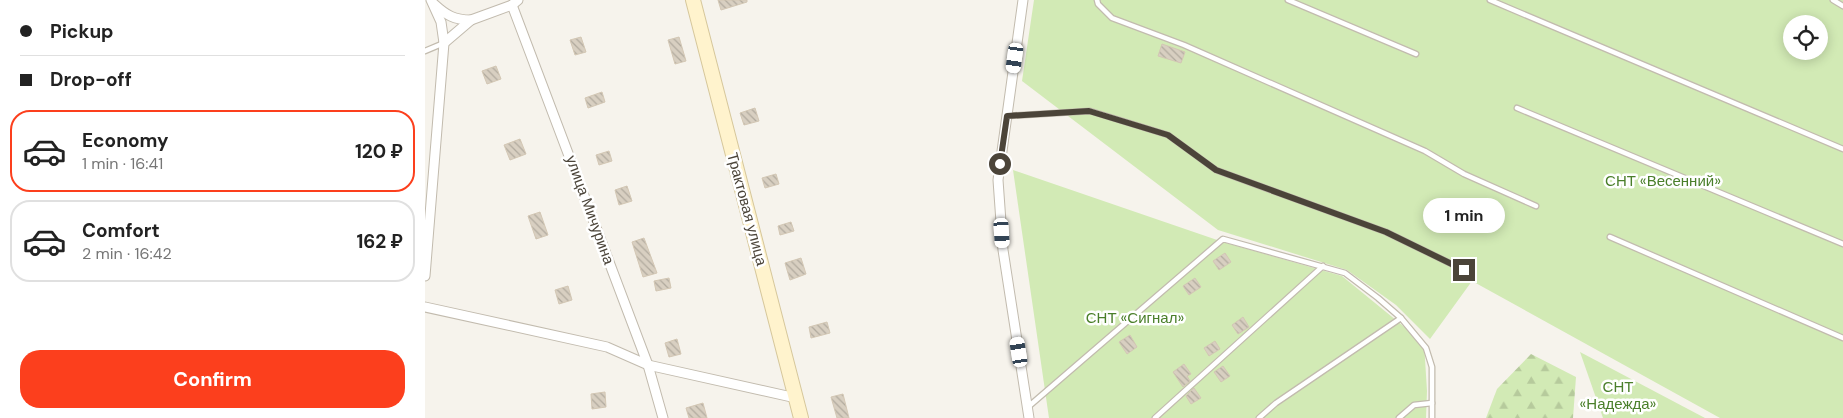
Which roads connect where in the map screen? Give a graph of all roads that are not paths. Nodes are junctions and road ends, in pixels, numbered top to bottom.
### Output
1 (693, 0) edge
2 (1023, 0) edge
3 (1097, 0) edge
4 (1288, 0) edge
5 (1490, 0) edge
6 (1833, 0) edge
7 (431, 1) edge
8 (515, 2) edge
9 (1843, 6) edge
10 (471, 20) junction
11 (444, 43) junction
12 (425, 51) edge
13 (1416, 54) dead end
14 (1517, 108) dead end
15 (1007, 116) junction
16 (1843, 149) edge
17 (1536, 206) dead end
18 (1611, 236) dead end
19 (1843, 244) edge
20 (1323, 266) junction
21 (1464, 270) dead end
22 (425, 276) edge
23 (425, 307) edge
24 (1401, 318) junction
25 (1843, 338) edge
26 (648, 365) junction
27 (796, 398) junction
28 (1431, 403) junction
29 (1028, 407) junction
30 (663, 418) edge
31 (801, 418) edge
32 (1029, 418) edge
33 (1155, 418) edge
34 (1259, 418) edge
35 (1399, 418) edge
36 (1432, 418) edge

1 - 27 main road, Трактовая улица
2 - 15 street
3 - 17 lane
4 - 13 lane
5 - 16 lane
6 - 9 lane
7 - 10 street
7 - 11 street
8 - 10 street
8 - 26 street, улица Мичурина
10 - 11 street
11 - 12 lane
11 - 22 street
14 - 19 lane
15 - 21 lane
15 - 29 street
18 - 25 lane
20 - 24 lane
20 - 29 lane
20 - 33 lane
23 - 26 street
24 - 28 lane
24 - 34 lane
26 - 27 street
26 - 30 street, улица Мичурина
27 - 31 main road, Трактовая улица
28 - 35 lane
28 - 36 lane
29 - 32 street

